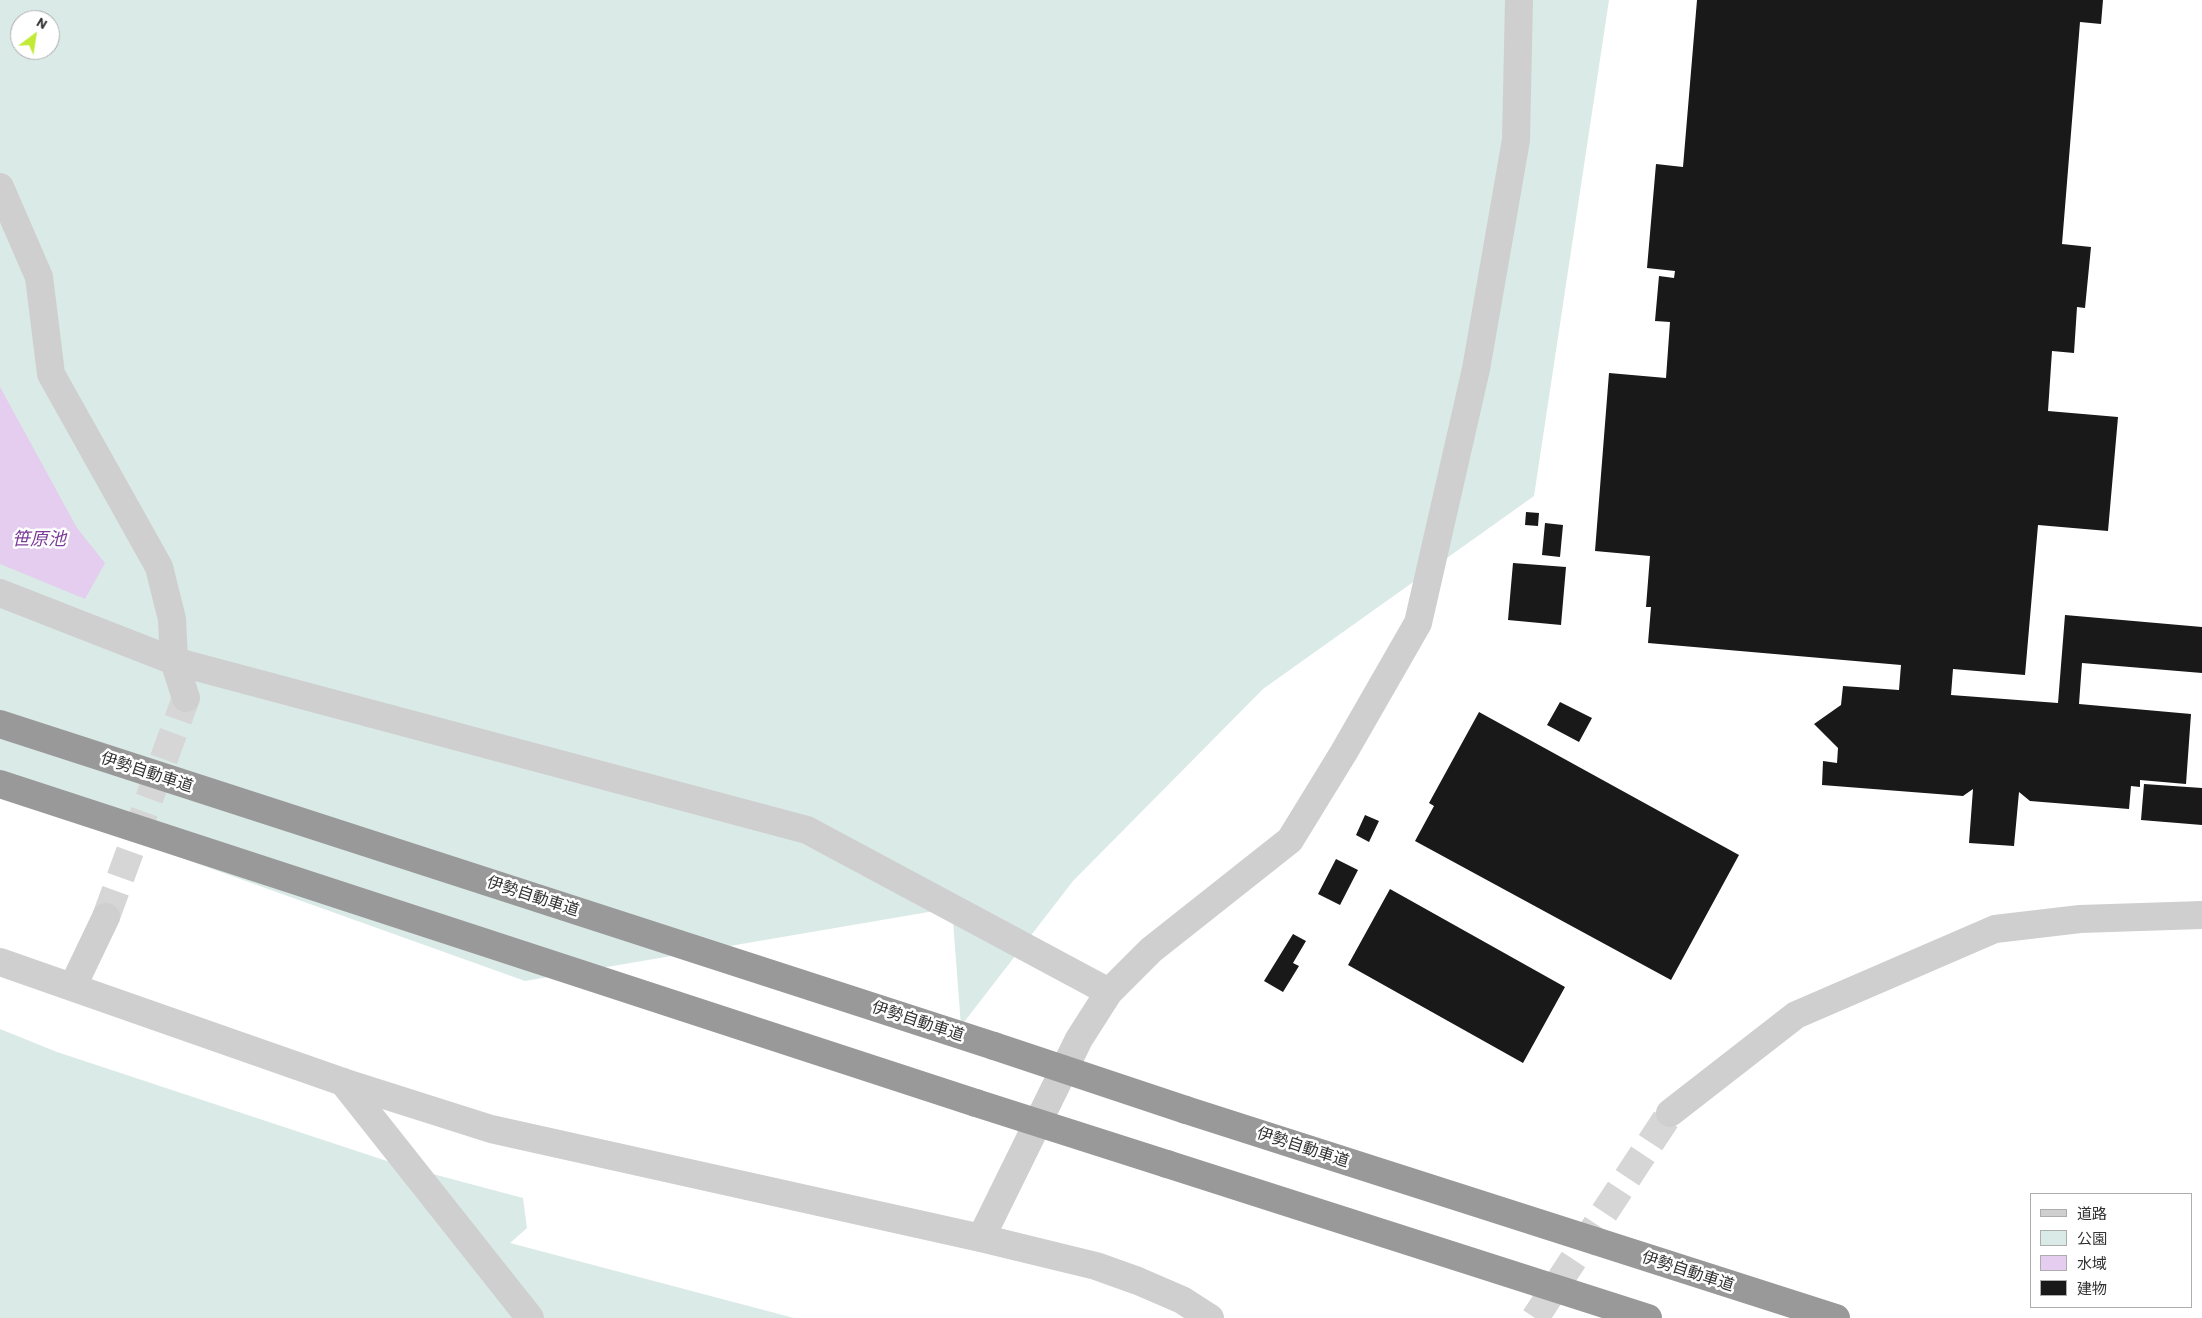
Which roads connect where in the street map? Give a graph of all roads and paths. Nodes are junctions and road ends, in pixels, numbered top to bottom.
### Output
1 (1519, 0) edge
2 (0, 187) edge
3 (0, 593) edge
4 (174, 662) junction
5 (186, 698) tunnel mouth
6 (0, 724) edge
7 (0, 784) edge
8 (2202, 915) edge
9 (106, 917) tunnel mouth
10 (0, 962) edge
11 (73, 986) junction
12 (1109, 992) junction
13 (343, 1082) junction
14 (1670, 1113) tunnel mouth
15 (981, 1238) junction
16 (530, 1318) edge
17 (1210, 1318) edge
18 (1648, 1318) edge
19 (1836, 1318) edge

1 - 12 street
2 - 4 street
3 - 4 street
4 - 5 street
4 - 12 street
6 - 19 highway, 伊勢自動車道, bridge
7 - 18 highway, bridge
8 - 14 street
9 - 11 street
10 - 11 street
11 - 13 street
12 - 15 street
13 - 15 street
13 - 16 street
15 - 17 street

